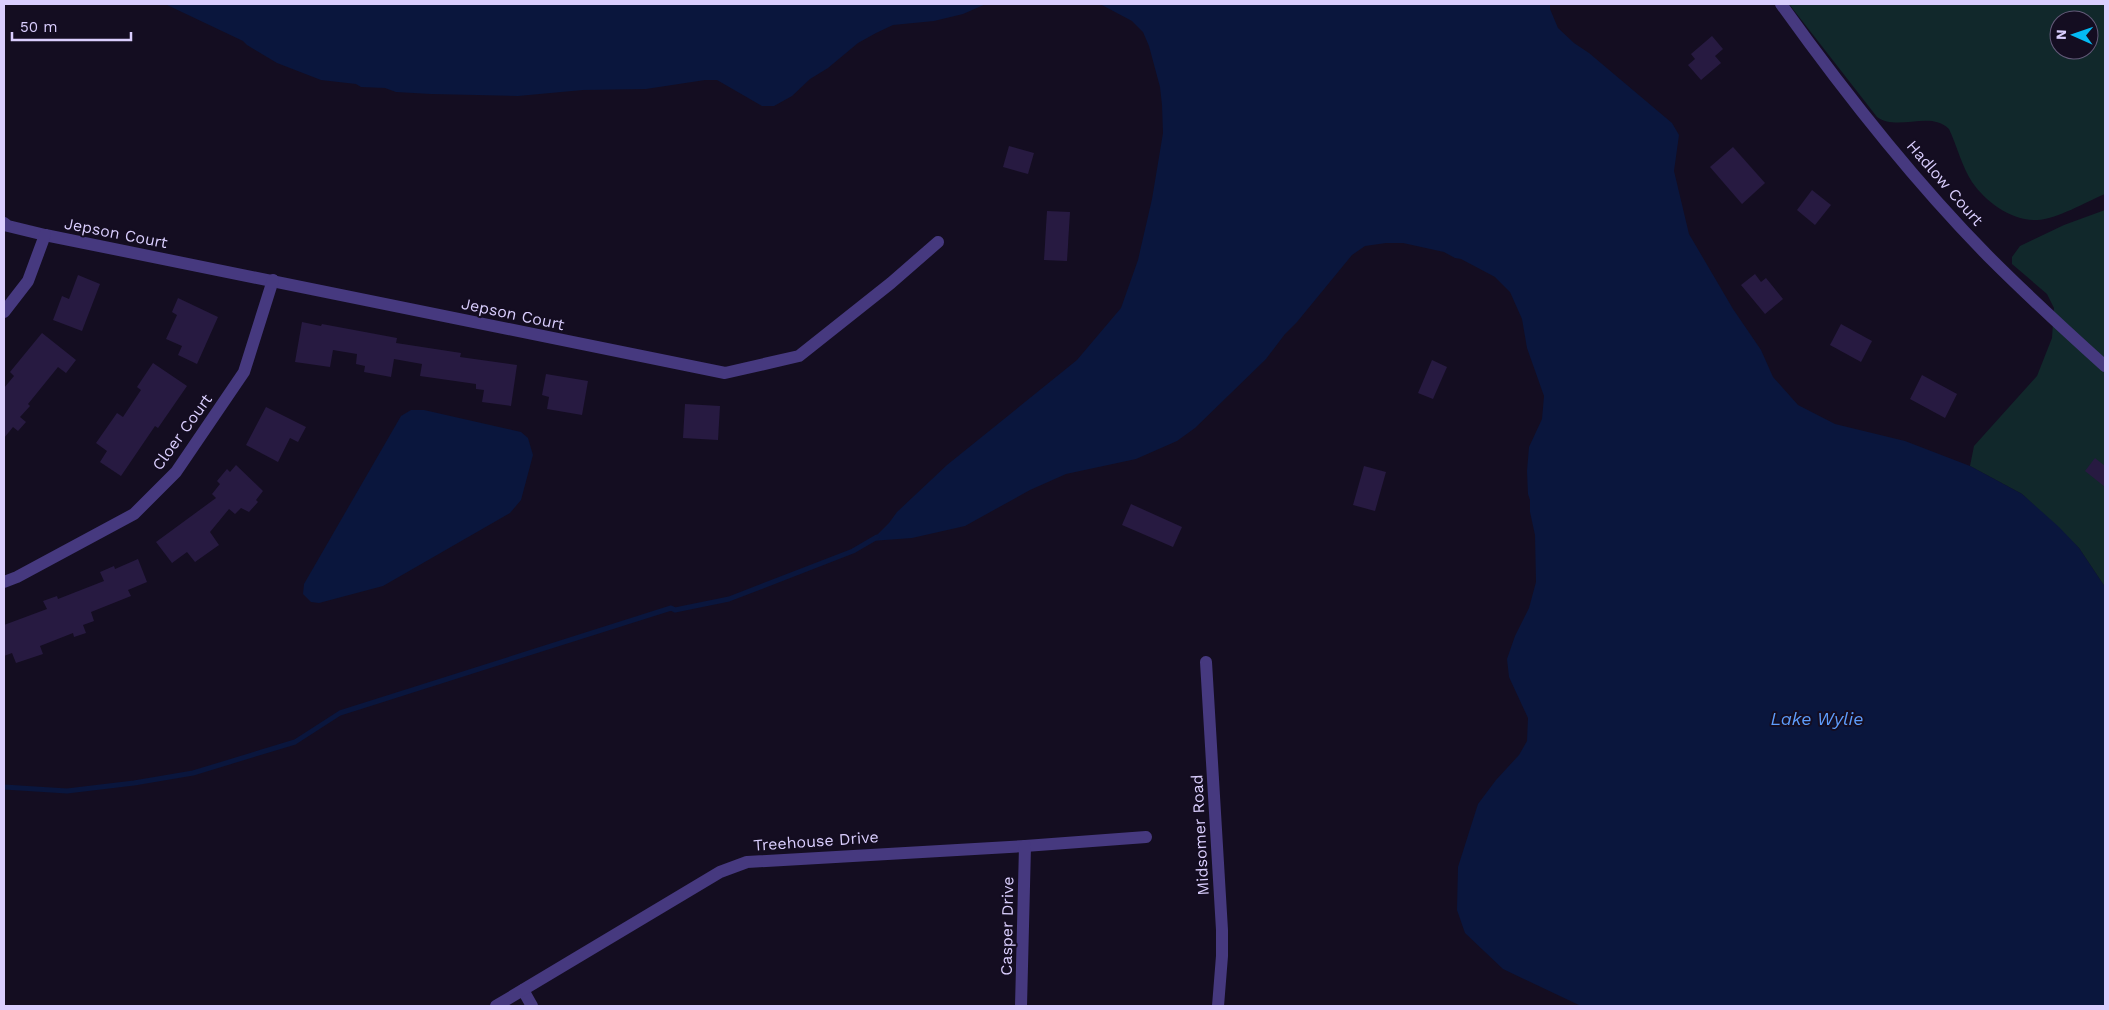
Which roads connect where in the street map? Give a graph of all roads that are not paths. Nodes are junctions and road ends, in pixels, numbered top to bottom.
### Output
1 (1781, 4) edge
2 (4, 223) edge
3 (45, 235) junction
4 (938, 242) dead end
5 (273, 280) junction
6 (4, 312) edge
7 (2105, 366) edge
8 (4, 582) edge
9 (1206, 662) dead end
10 (1146, 837) dead end
11 (1025, 846) junction
12 (523, 990) junction
13 (496, 1006) edge
14 (532, 1006) edge
15 (1021, 1006) edge
16 (1218, 1006) edge

1 - 7 street, Hadlow Court
2 - 3 street, Jepson Court
3 - 5 street, Jepson Court
3 - 6 street, Jepson Court
4 - 5 street, Jepson Court
5 - 8 street, Cloer Court
9 - 16 street, Midsomer Road
10 - 11 street, Treehouse Drive
11 - 12 street, Treehouse Drive
11 - 15 street, Casper Drive
12 - 13 street, Treehouse Drive
12 - 14 street

